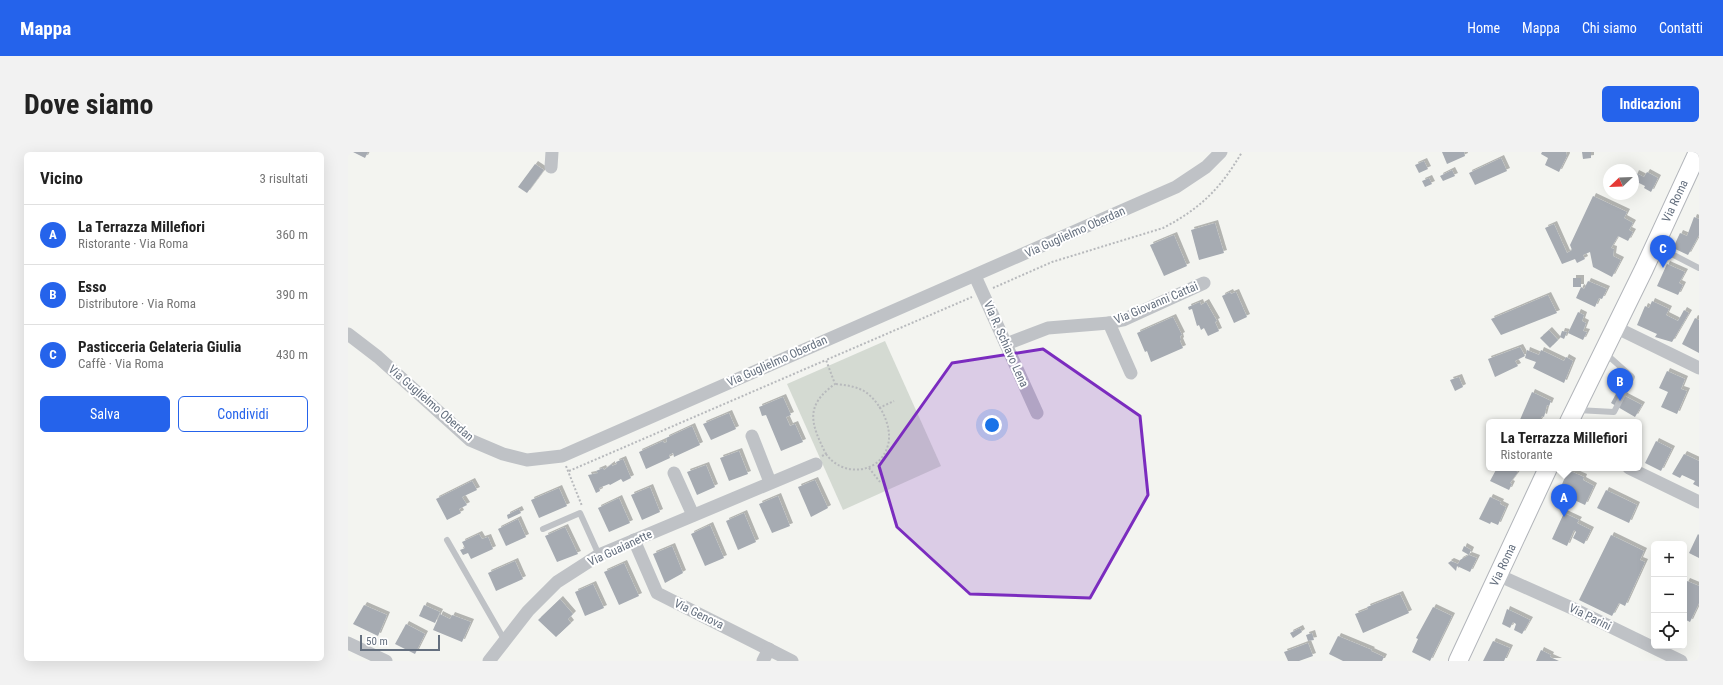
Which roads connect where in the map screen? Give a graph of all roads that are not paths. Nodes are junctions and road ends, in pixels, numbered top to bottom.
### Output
1 (552, 152) edge
2 (1221, 152) edge
3 (1697, 154) edge
4 (551, 167) dead end
5 (1654, 246) junction
6 (1699, 268) edge
7 (975, 276) junction
8 (1204, 283) dead end
9 (1108, 323) junction
10 (1615, 327) junction
11 (348, 334) edge
12 (1006, 344) junction
13 (1603, 352) junction
14 (1699, 368) edge
15 (1131, 373) dead end
16 (1036, 413) dead end
17 (1572, 416) edge
18 (752, 436) dead end
19 (816, 464) dead end
20 (1547, 471) edge
21 (1634, 471) edge
22 (674, 473) dead end
23 (770, 482) junction
24 (1699, 502) edge
25 (693, 515) junction
26 (543, 529) dead end
27 (447, 540) dead end
28 (634, 540) junction
29 (600, 555) junction
30 (1498, 575) junction
31 (505, 641) junction
32 (348, 643) edge
33 (769, 649) junction
34 (386, 661) edge
35 (489, 661) edge
36 (763, 661) edge
37 (792, 661) edge
38 (1458, 661) edge
39 (1681, 661) edge

1 - 4 street
2 - 7 street, Via Guglielmo Oberdan
3 - 5 main road, Via Roma
5 - 6 lane
5 - 10 main road, Via Roma
7 - 11 street, Via Guglielmo Oberdan
7 - 12 street, Via R. Schiavo Lena
8 - 9 street, Via Giovanni Cattai
9 - 12 street, Via Giovanni Cattai
9 - 15 street, Via Giovanni Cattai
10 - 13 main road, Via Roma
10 - 14 street
12 - 16 street, Via R. Schiavo Lena
13 - 17 main road, Via Roma
13 - 17 lane
18 - 23 street
19 - 23 street, Via Guaianette
20 - 30 main road, Via Roma
21 - 24 street
22 - 25 street
23 - 25 street, Via Guaianette
25 - 28 street, Via Guaianette
26 - 29 lane
27 - 31 lane
28 - 29 street, Via Guaianette
28 - 33 street, Via Genova
29 - 31 street, Via Guaianette
30 - 38 main road, Via Roma
30 - 39 street, Via Parini
31 - 35 street, Via Guaianette
32 - 34 street
33 - 36 street
33 - 37 street, Via Genova

